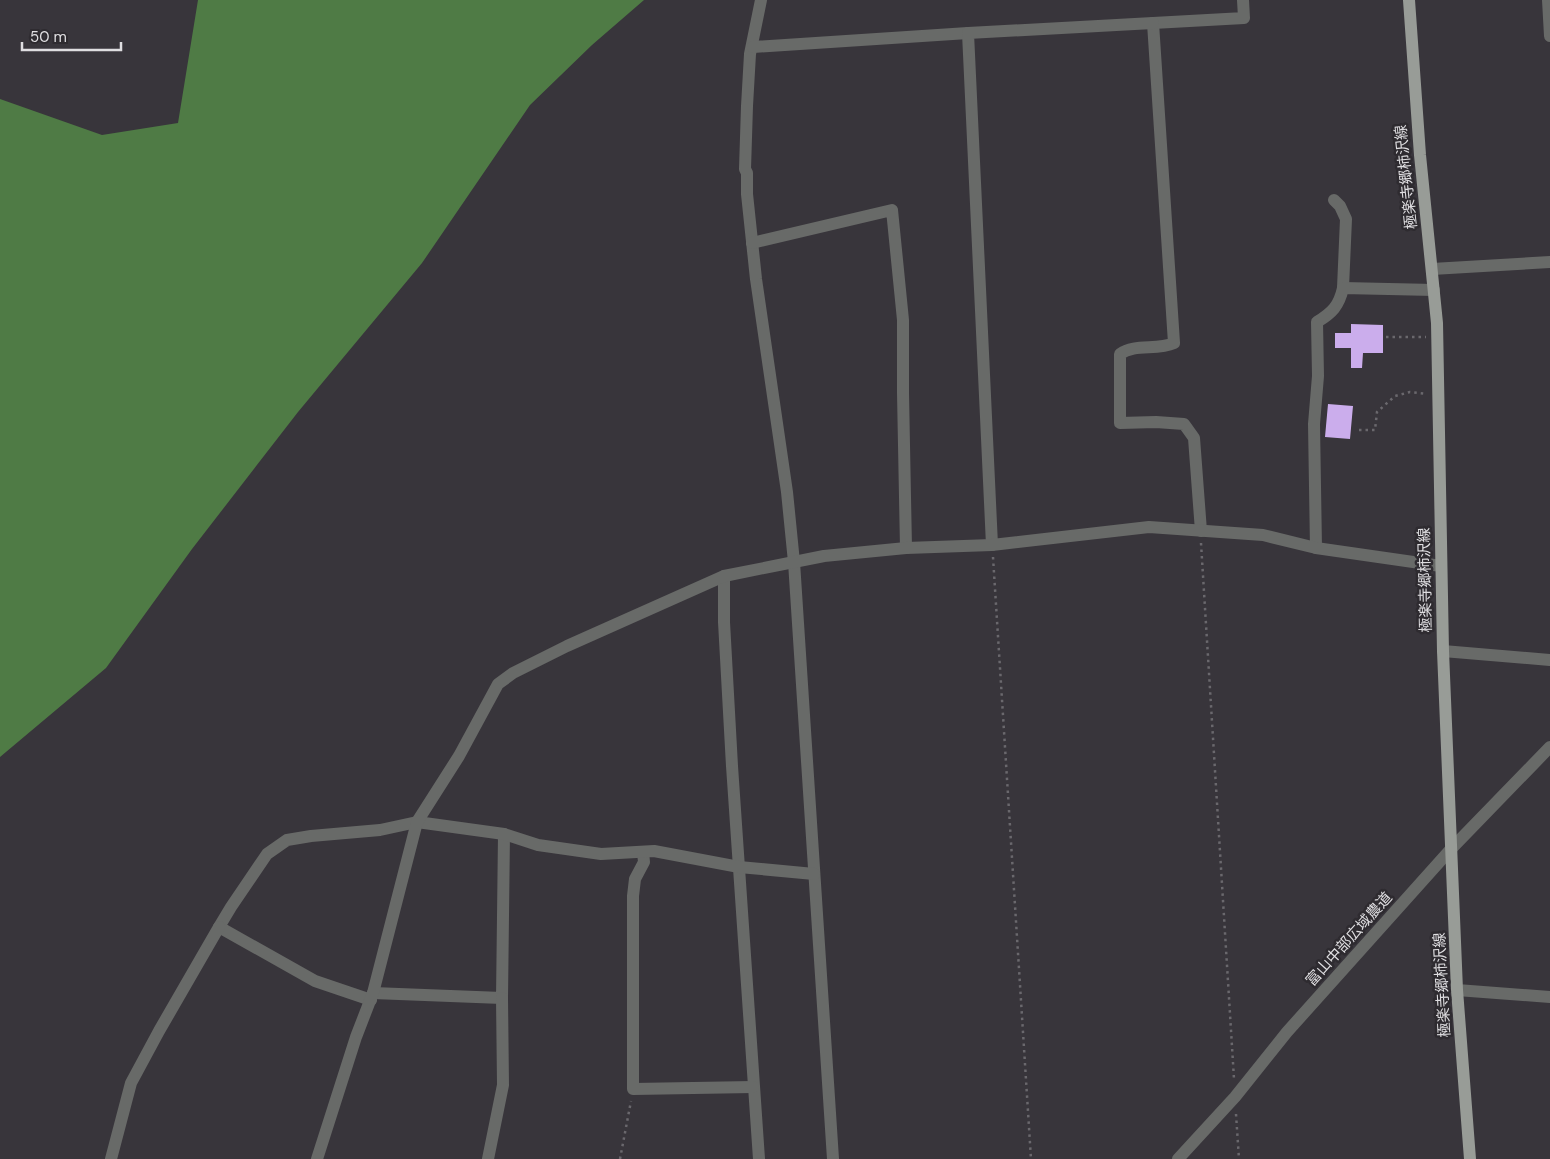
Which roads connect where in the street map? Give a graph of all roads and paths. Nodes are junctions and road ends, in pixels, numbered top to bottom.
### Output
1 (761, 0) edge
2 (1243, 0) edge
3 (1409, 0) edge
4 (1548, 0) edge
5 (1153, 23) junction
6 (968, 33) junction
7 (1550, 36) edge
8 (753, 47) junction
9 (1334, 200) dead end
10 (752, 243) junction
11 (1550, 262) edge
12 (1432, 269) junction
13 (1343, 288) junction
14 (1434, 290) junction
15 (1386, 337) dead end
16 (1438, 337) junction
17 (1438, 396) junction
18 (1359, 430) dead end
19 (1201, 532) junction
20 (992, 545) junction
21 (906, 548) junction
22 (1316, 548) junction
23 (794, 562) junction
24 (1440, 566) junction
25 (724, 576) junction
26 (1443, 652) junction
27 (1550, 660) edge
28 (1550, 748) edge
29 (418, 822) junction
30 (504, 834) junction
31 (1451, 849) junction
32 (643, 852) junction
33 (739, 867) junction
34 (814, 874) junction
35 (219, 927) junction
36 (1457, 990) junction
37 (372, 997) junction
38 (1550, 997) edge
39 (502, 998) junction
40 (753, 1087) junction
41 (633, 1089) junction
42 (1235, 1096) junction
43 (112, 1159) edge
44 (317, 1159) edge
45 (488, 1159) edge
46 (620, 1159) edge
47 (759, 1159) edge
48 (833, 1159) edge
49 (1031, 1159) edge
50 (1178, 1159) edge
51 (1239, 1159) edge
52 (1470, 1159) edge

1 - 8 street
2 - 5 street
3 - 12 main road, 極楽寺郷柿沢線
4 - 7 street
5 - 6 street
5 - 19 street
6 - 8 street
6 - 20 street
8 - 10 street
9 - 13 street
10 - 21 street
10 - 23 street
11 - 12 street
12 - 14 main road, 極楽寺郷柿沢線
13 - 14 street
13 - 22 street
14 - 16 main road, 極楽寺郷柿沢線
15 - 16 path
16 - 17 main road, 極楽寺郷柿沢線
17 - 18 path
17 - 24 main road, 極楽寺郷柿沢線
19 - 20 street
19 - 22 street
19 - 42 path
20 - 21 street
20 - 49 path
21 - 23 street
22 - 24 street
23 - 25 street
23 - 34 street
24 - 26 main road, 極楽寺郷柿沢線
25 - 29 street
25 - 33 street
26 - 27 street
26 - 31 main road, 極楽寺郷柿沢線
28 - 31 street, 富山中部広域農道
29 - 30 street
29 - 35 street
29 - 37 street
30 - 32 street
30 - 39 street
31 - 36 main road, 極楽寺郷柿沢線
31 - 42 street, 富山中部広域農道
32 - 33 street
32 - 41 street
33 - 34 street
33 - 40 street
34 - 48 street
35 - 37 street
35 - 43 street
36 - 38 street
36 - 52 main road, 極楽寺郷柿沢線
37 - 39 street
37 - 44 street
39 - 45 street
40 - 41 street
40 - 47 street
41 - 46 path
42 - 50 street, 富山中部広域農道
42 - 51 path

